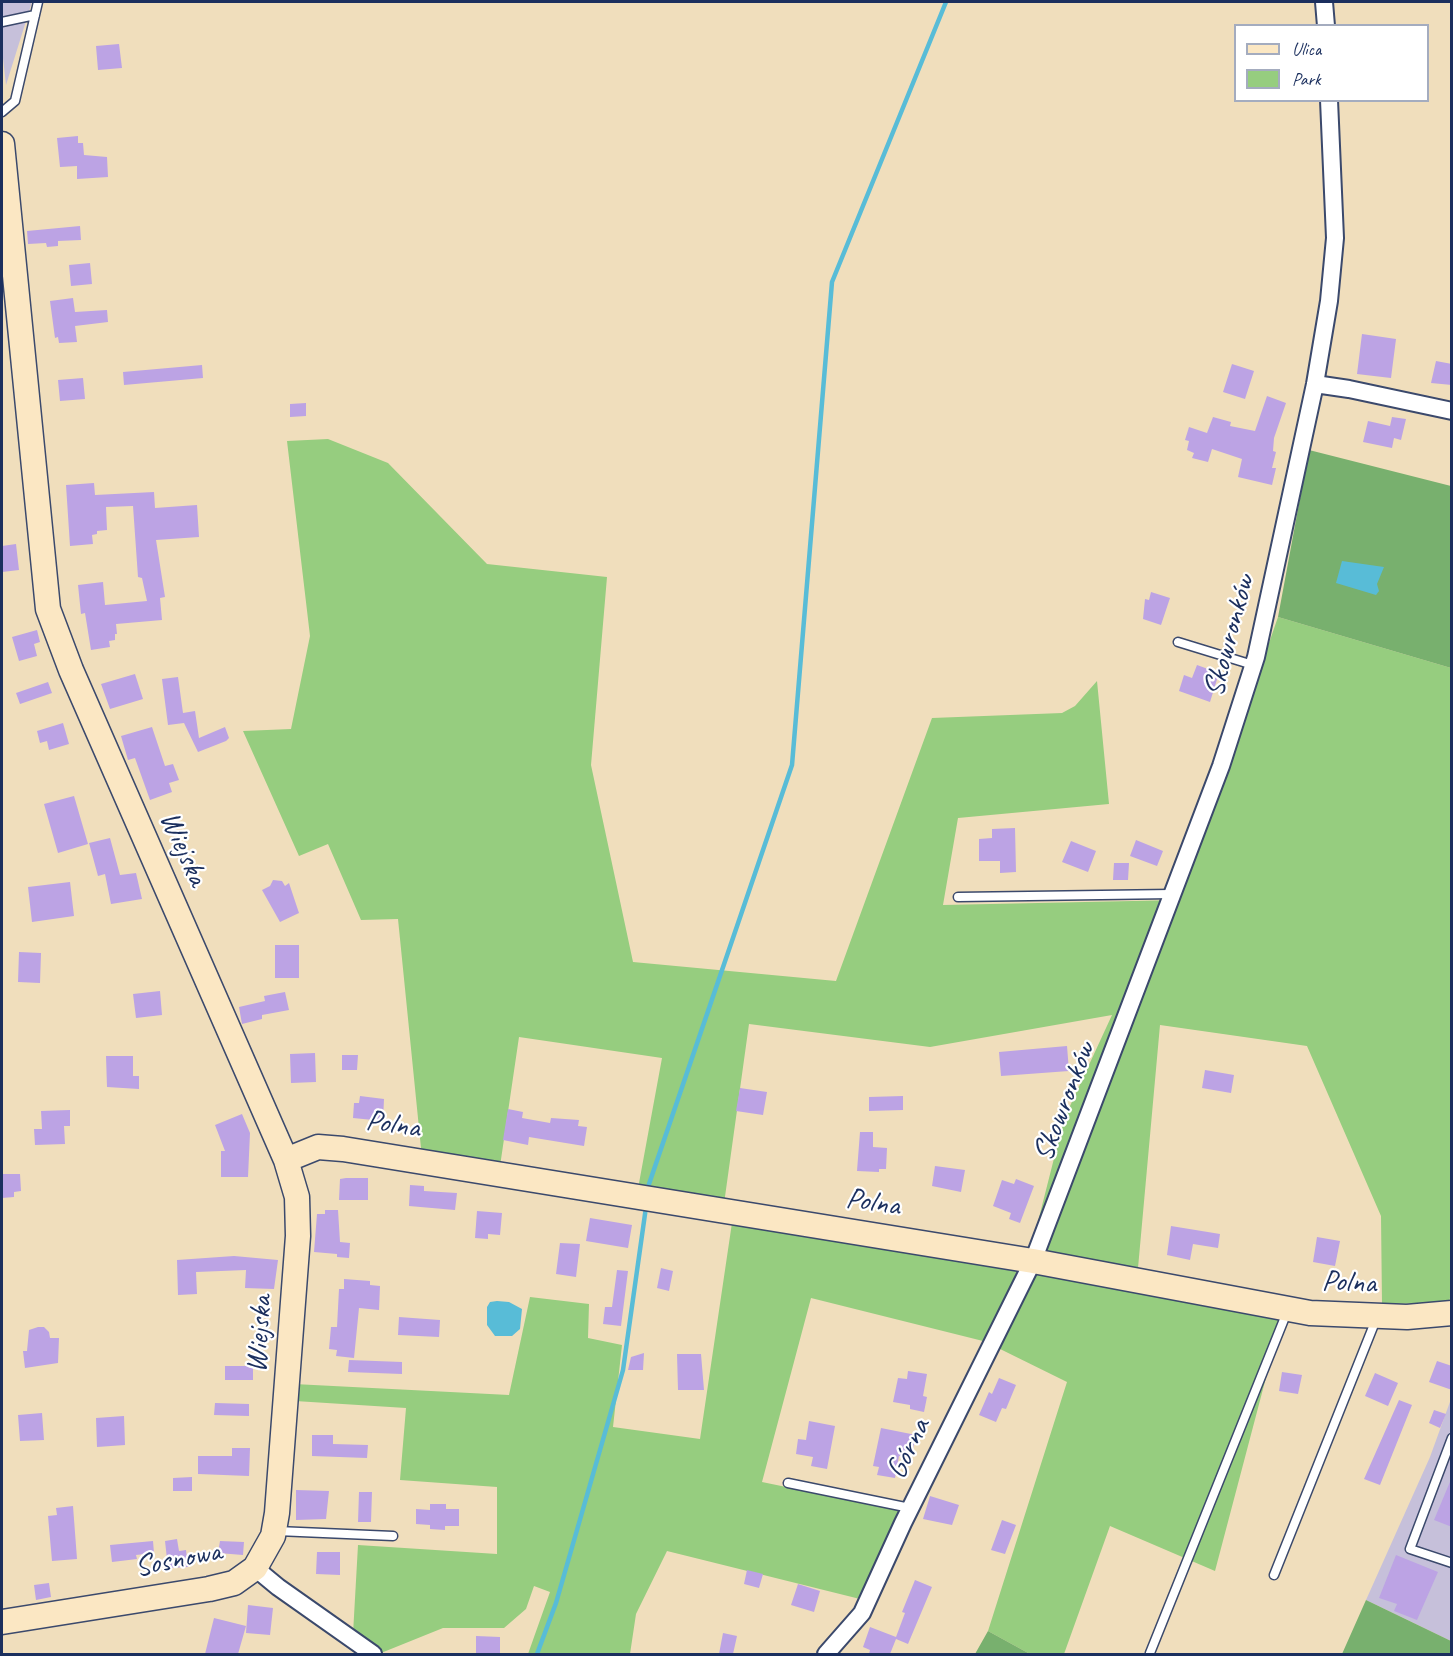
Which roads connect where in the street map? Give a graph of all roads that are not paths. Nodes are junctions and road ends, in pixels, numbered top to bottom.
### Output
1 (38, 2) edge
2 (1324, 2) edge
3 (35, 15) junction
4 (2, 22) edge
5 (1326, 24) edge
6 (1329, 102) edge
7 (2, 112) edge
8 (2, 144) edge
9 (3, 179) edge
10 (7, 253) edge
11 (8, 283) edge
12 (1315, 384) junction
13 (1452, 411) edge
14 (1178, 642) dead end
15 (1253, 665) junction
16 (1173, 894) junction
17 (958, 897) dead end
18 (286, 1160) junction
19 (1033, 1261) junction
20 (1288, 1309) junction
21 (1452, 1313) edge
22 (1377, 1317) junction
23 (1452, 1438) edge
24 (788, 1483) dead end
25 (910, 1508) junction
26 (274, 1531) junction
27 (393, 1536) dead end
28 (1452, 1563) edge
29 (255, 1568) junction
30 (1274, 1575) dead end
31 (2, 1622) edge
32 (1150, 1653) dead end
33 (373, 1654) edge
34 (826, 1654) edge

1 - 3 lane
2 - 5 street
3 - 4 lane
3 - 7 lane
6 - 12 street, Skowronków
8 - 9 street, Wiejska
9 - 10 street, Wiejska
10 - 11 street, Wiejska
11 - 18 street, Wiejska
12 - 13 street
12 - 15 street, Skowronków
14 - 15 lane
15 - 16 street, Skowronków
16 - 17 lane
16 - 19 street, Skowronków
18 - 19 street, Polna
18 - 26 street, Wiejska
19 - 20 street, Polna
19 - 25 street, Górna
20 - 22 street, Polna
20 - 32 lane
21 - 22 street, Polna
22 - 30 lane
23 - 28 lane
24 - 25 lane
25 - 34 street, Górna
26 - 27 lane
26 - 29 street, Wiejska
29 - 31 street, Sosnowa
29 - 33 street, Sosnowa

